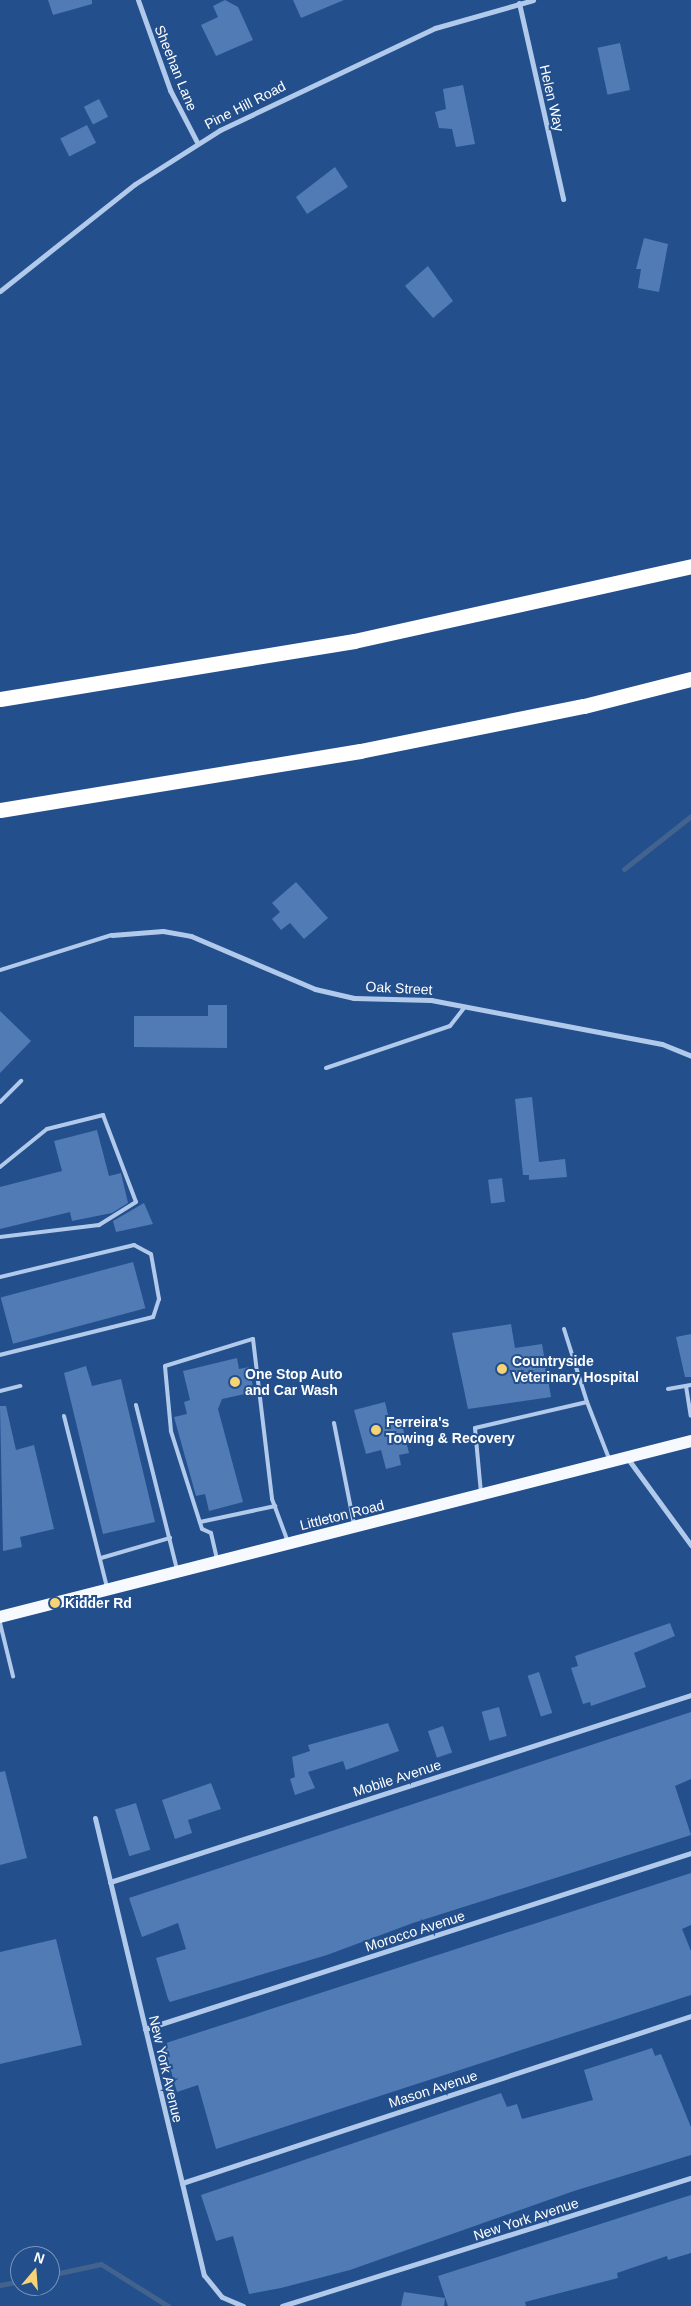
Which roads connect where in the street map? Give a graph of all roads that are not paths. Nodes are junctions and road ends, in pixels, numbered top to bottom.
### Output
1 (138, 0) edge
2 (533, 0) edge
3 (519, 3) junction
4 (197, 142) junction
5 (563, 199) dead end
6 (0, 291) edge
7 (691, 566) edge
8 (691, 678) edge
9 (0, 699) edge
10 (0, 810) edge
11 (112, 936) joint
12 (0, 970) edge
13 (465, 1008) junction
14 (691, 1056) edge
15 (326, 1068) dead end
16 (20, 1081) dead end
17 (0, 1102) edge
18 (0, 1167) edge
19 (0, 1237) edge
20 (0, 1277) edge
21 (564, 1329) dead end
22 (0, 1355) edge
23 (688, 1385) edge
24 (20, 1386) dead end
25 (668, 1389) dead end
26 (0, 1392) edge
27 (586, 1402) junction
28 (136, 1405) dead end
29 (64, 1416) dead end
30 (691, 1416) edge
31 (334, 1423) dead end
32 (691, 1441) edge
33 (627, 1458) junction
34 (611, 1462) junction
35 (481, 1495) junction
36 (275, 1506) junction
37 (200, 1522) junction
38 (354, 1527) junction
39 (170, 1538) junction
40 (289, 1544) junction
41 (691, 1545) edge
42 (101, 1558) junction
43 (217, 1562) junction
44 (177, 1572) junction
45 (108, 1590) junction
46 (0, 1617) edge
47 (0, 1623) edge
48 (13, 1676) dead end
49 (691, 1696) edge
50 (95, 1818) dead end
51 (691, 1853) edge
52 (110, 1882) junction
53 (691, 2016) edge
54 (146, 2029) junction
55 (691, 2178) edge
56 (182, 2183) junction
57 (243, 2306) edge
58 (282, 2306) edge

1 - 4 street, Sheehan Lane
2 - 3 street, Pine Hill Road
3 - 4 street, Pine Hill Road
3 - 5 street, Helen Way
4 - 6 street, Pine Hill Road
7 - 9 highway
8 - 10 highway
11 - 12 lane
11 - 13 street, Oak Street
13 - 14 street, Oak Street
13 - 15 lane
16 - 17 lane
18 - 19 lane
20 - 22 lane
21 - 27 lane
23 - 25 lane
23 - 30 lane
24 - 26 lane
27 - 34 lane
27 - 35 lane
28 - 39 lane
29 - 42 lane
31 - 38 lane
32 - 33 main road, Littleton Road
33 - 34 main road, Littleton Road
33 - 41 street
34 - 35 main road, Littleton Road
35 - 38 main road, Littleton Road
36 - 37 lane
36 - 37 lane
36 - 40 lane
37 - 43 lane
38 - 40 main road, Littleton Road
39 - 42 lane
39 - 44 lane
40 - 43 main road, Littleton Road
42 - 45 lane
43 - 44 main road, Littleton Road
44 - 45 main road, Littleton Road
45 - 46 main road, Littleton Road
47 - 48 lane
49 - 52 street, Mobile Avenue
50 - 52 street, New York Avenue
51 - 54 street, Morocco Avenue
52 - 54 street, New York Avenue
53 - 56 street, Mason Avenue
54 - 56 street, New York Avenue
55 - 58 street, New York Avenue
56 - 57 street, New York Avenue

